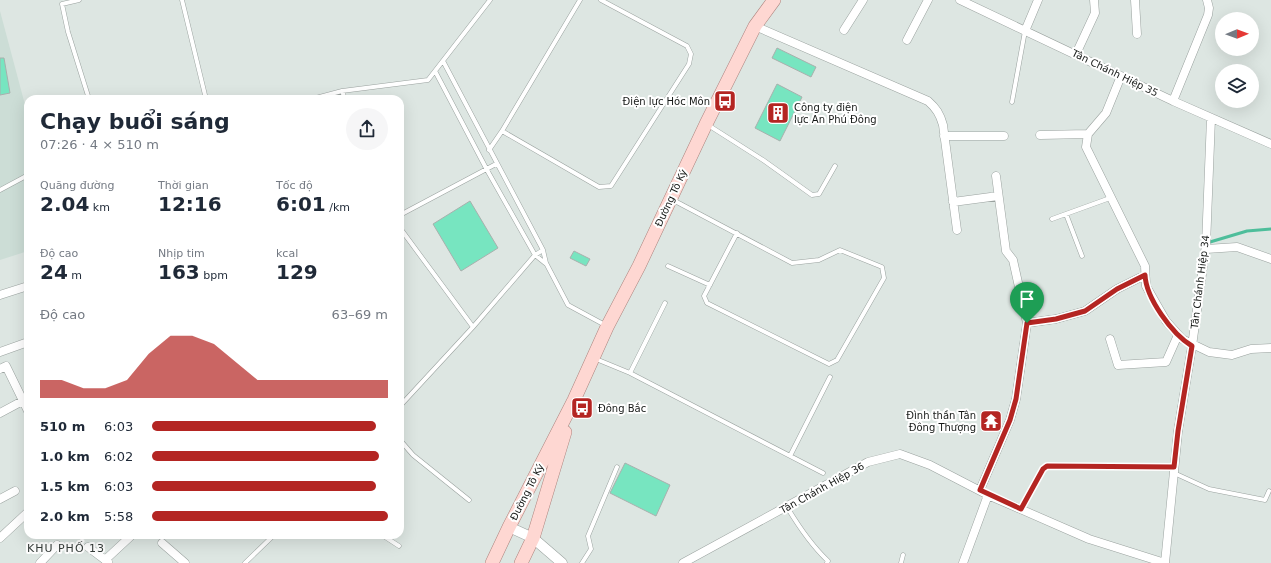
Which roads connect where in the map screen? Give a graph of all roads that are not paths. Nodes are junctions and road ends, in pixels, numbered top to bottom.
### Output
1 (79, 0) edge
2 (182, 0) edge
3 (490, 0) edge
4 (580, 0) edge
5 (601, 0) edge
6 (774, 0) edge
7 (863, 0) edge
8 (928, 0) edge
9 (960, 0) edge
10 (1038, 0) edge
11 (1094, 0) edge
12 (1135, 0) edge
13 (1207, 0) edge
14 (755, 26) junction
15 (844, 30) dead end
16 (1025, 31) junction
17 (1137, 34) dead end
18 (907, 40) dead end
19 (1076, 54) junction
20 (443, 61) junction
21 (435, 72) junction
22 (1121, 76) junction
23 (342, 91) junction
24 (88, 95) edge
25 (205, 95) edge
26 (327, 95) edge
27 (344, 95) edge
28 (1173, 101) junction
29 (1012, 102) dead end
30 (1211, 118) junction
31 (706, 124) junction
32 (502, 131) junction
33 (1040, 134) dead end
34 (1088, 134) junction
35 (944, 136) junction
36 (1004, 136) dead end
37 (1271, 144) edge
38 (489, 150) junction
39 (496, 164) junction
40 (835, 166) dead end
41 (487, 170) junction
42 (996, 176) dead end
43 (24, 177) edge
44 (0, 190) edge
45 (998, 196) junction
46 (670, 198) junction
47 (1110, 198) junction
48 (953, 202) junction
49 (404, 213) edge
50 (1066, 214) junction
51 (1052, 219) dead end
52 (957, 230) dead end
53 (404, 233) edge
54 (737, 233) junction
55 (1206, 249) junction
56 (543, 250) junction
57 (536, 255) junction
58 (1082, 256) dead end
59 (1271, 259) edge
60 (546, 263) junction
61 (668, 266) dead end
62 (1145, 275) junction
63 (710, 285) junction
64 (24, 287) edge
65 (0, 295) edge
66 (665, 303) dead end
67 (1027, 323) junction
68 (607, 326) junction
69 (473, 327) junction
70 (1178, 335) junction
71 (1110, 339) dead end
72 (24, 343) edge
73 (1192, 346) junction
74 (1271, 348) edge
75 (0, 352) edge
76 (593, 358) junction
77 (3, 368) edge
78 (630, 373) junction
79 (830, 377) dead end
80 (24, 398) edge
81 (24, 400) edge
82 (574, 400) junction
83 (404, 402) edge
84 (0, 413) edge
85 (404, 445) edge
86 (790, 456) junction
87 (617, 467) dead end
88 (1174, 470) junction
89 (823, 473) dead end
90 (980, 490) junction
91 (15, 491) dead end
92 (1269, 491) dead end
93 (988, 495) junction
94 (0, 499) edge
95 (469, 500) dead end
96 (787, 507) junction
97 (1021, 509) junction
98 (24, 516) edge
99 (509, 527) junction
100 (0, 538) edge
101 (533, 538) junction
102 (128, 539) edge
103 (270, 539) edge
104 (388, 539) edge
105 (162, 542) dead end
106 (57, 545) dead end
107 (399, 546) dead end
108 (88, 547) dead end
109 (903, 555) dead end
110 (107, 561) edge
111 (40, 563) edge
112 (184, 563) edge
113 (245, 563) edge
114 (492, 563) edge
115 (521, 563) edge
116 (562, 563) edge
117 (582, 563) edge
118 (683, 563) edge
119 (827, 563) edge
120 (901, 563) edge
121 (963, 563) edge
122 (1165, 563) edge

1 - 24 lane
2 - 25 lane
3 - 20 lane
4 - 32 lane
5 - 32 lane
6 - 14 main road, Đường Tô Ký
7 - 15 street
8 - 18 street
9 - 16 street, Tân Chánh Hiệp 35
10 - 16 street
11 - 19 street
12 - 17 street
13 - 28 street
14 - 31 main road, Đường Tô Ký
14 - 35 street
16 - 19 street, Tân Chánh Hiệp 35
16 - 29 lane
19 - 22 street, Tân Chánh Hiệp 35
20 - 21 lane
20 - 38 lane
21 - 23 lane
21 - 41 lane
22 - 28 street, Tân Chánh Hiệp 35
22 - 34 street
23 - 26 lane
23 - 27 lane
28 - 30 street, Tân Chánh Hiệp 35
30 - 37 street, Tân Chánh Hiệp 35
30 - 55 street, Tân Chánh Hiệp 34
31 - 40 lane
31 - 46 main road, Đường Tô Ký
32 - 38 lane
33 - 34 street
34 - 47 street
35 - 36 street
35 - 48 street
38 - 39 lane
39 - 41 lane
39 - 56 lane
41 - 49 lane
41 - 57 lane
42 - 45 street
43 - 44 lane
45 - 48 street
45 - 67 street
46 - 54 lane
46 - 68 main road, Đường Tô Ký
47 - 50 lane
47 - 62 street
48 - 52 street
50 - 51 lane
50 - 58 lane
53 - 69 lane
54 - 63 lane
54 - 63 lane
55 - 59 street
55 - 73 street, Tân Chánh Hiệp 34
56 - 57 lane
56 - 60 lane
57 - 60 lane
57 - 69 lane
60 - 68 lane
61 - 63 lane
62 - 67 street
62 - 70 street
64 - 65 street
66 - 78 lane
67 - 90 street
68 - 76 main road, Đường Tô Ký
69 - 83 lane
70 - 71 street
70 - 73 street
72 - 75 street
73 - 74 street
73 - 88 street, Tân Chánh Hiệp 34
76 - 78 lane
76 - 82 main road, Đường Tô Ký
77 - 80 street
78 - 86 lane
79 - 86 lane
81 - 84 street
82 - 99 main road, Đường Tô Ký
82 - 101 main road, Đường Tô Ký
85 - 95 lane
86 - 89 lane
87 - 117 lane
88 - 92 lane
88 - 97 lane
88 - 122 street, Tân Chánh Hiệp 34
90 - 93 street, Tân Chánh Hiệp 36
90 - 96 street, Tân Chánh Hiệp 36
91 - 94 street
93 - 97 street, Tân Chánh Hiệp 36
93 - 121 street
96 - 118 street, Tân Chánh Hiệp 36
96 - 119 lane
97 - 122 street, Tân Chánh Hiệp 36
98 - 100 street
99 - 101 street
99 - 114 main road, Đường Tô Ký
101 - 115 main road, Đường Tô Ký
101 - 116 street
102 - 110 street
103 - 113 lane
104 - 107 lane
105 - 112 street
106 - 111 street
108 - 110 street
109 - 120 lane

